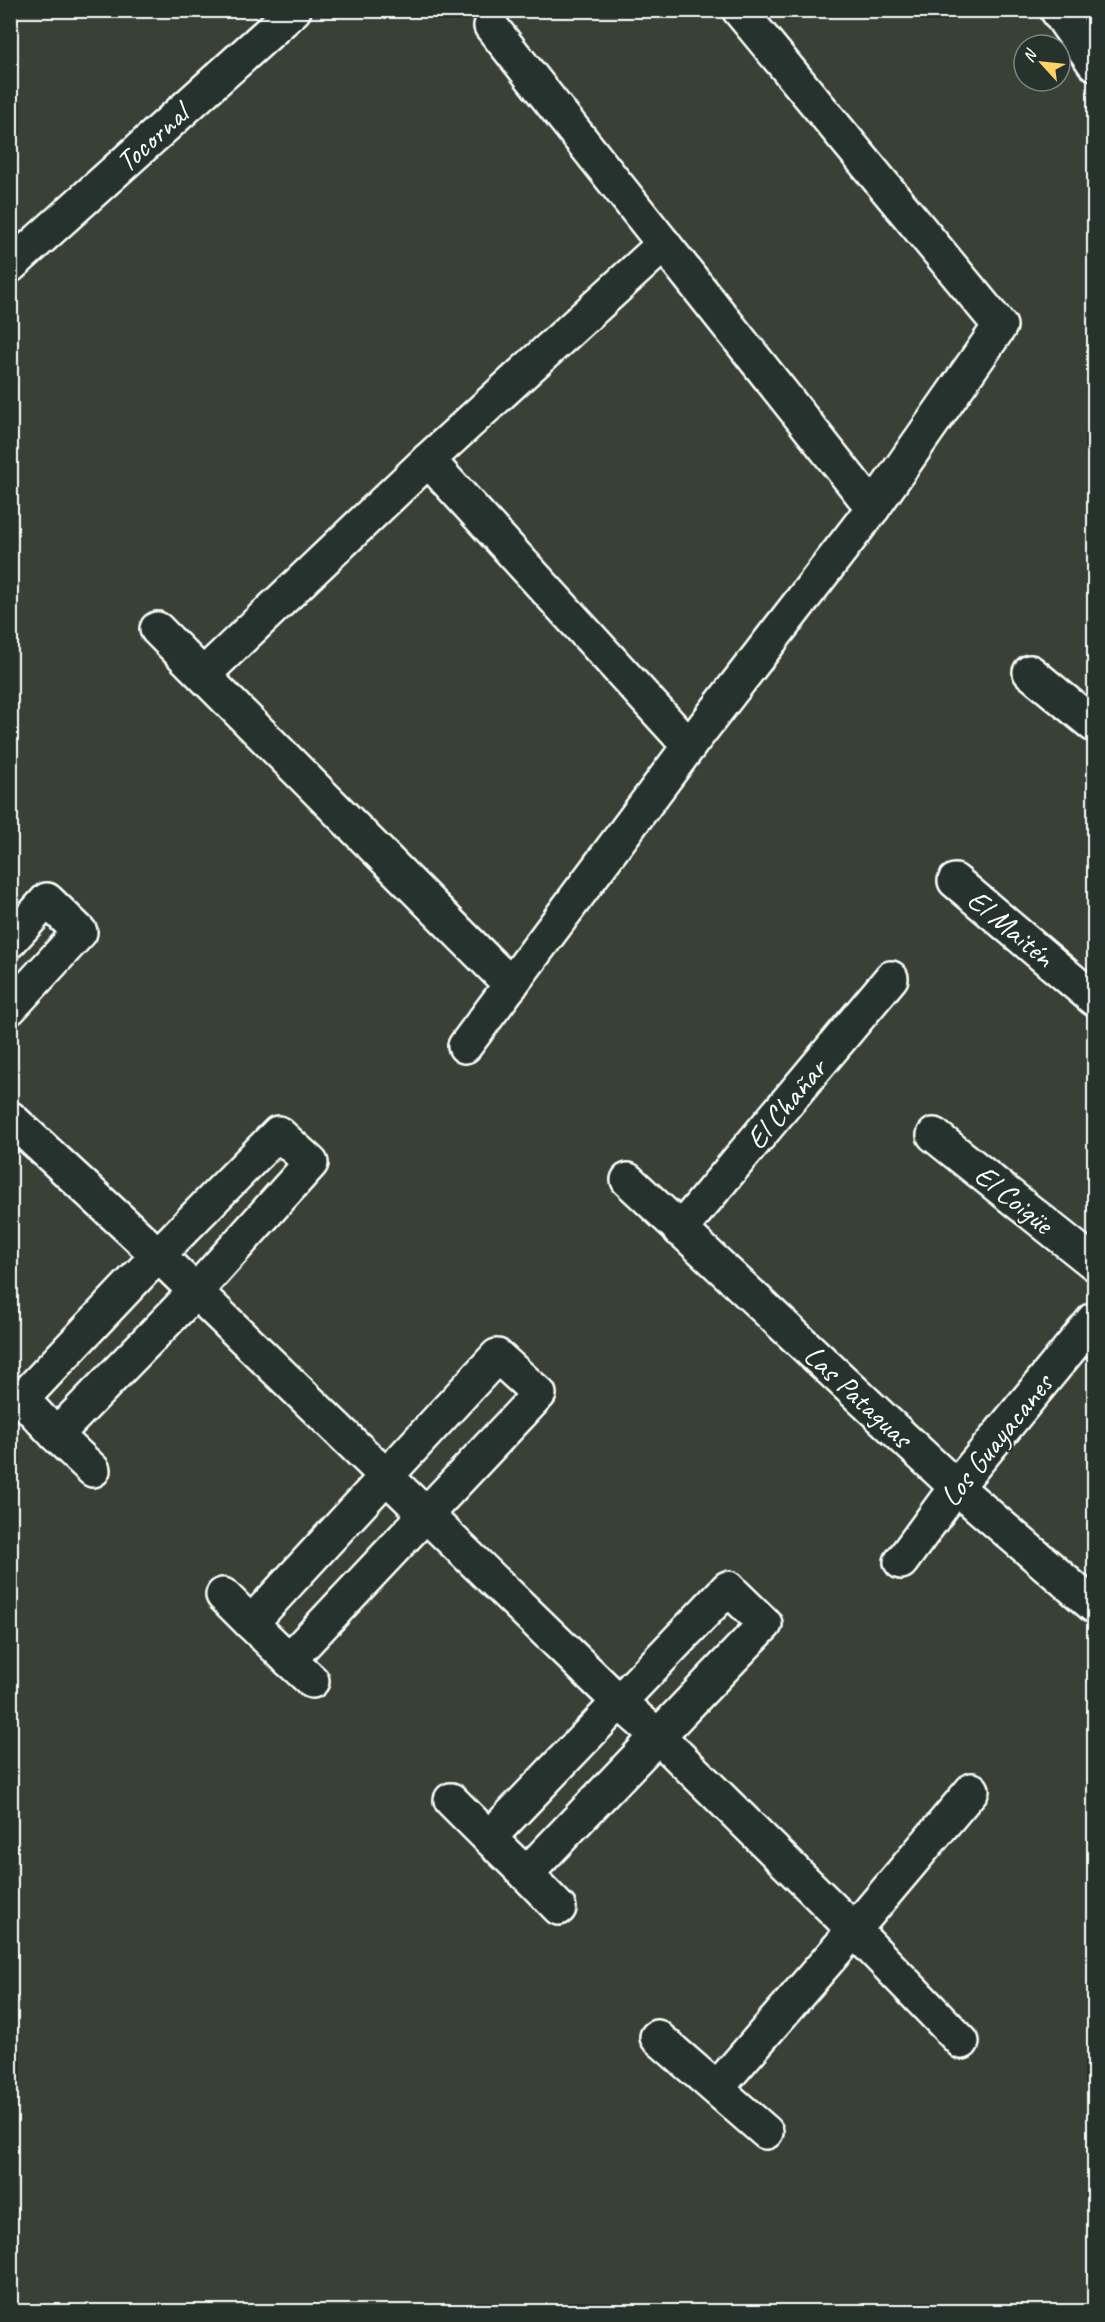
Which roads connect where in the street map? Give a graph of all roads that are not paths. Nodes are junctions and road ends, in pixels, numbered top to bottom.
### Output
1 (294, 10) edge
2 (739, 10) edge
3 (1063, 13) edge
4 (491, 26) dead end
5 (1095, 63) edge
6 (664, 243) junction
7 (10, 266) edge
8 (428, 460) junction
9 (873, 507) junction
10 (157, 629) dead end
11 (1030, 672) dead end
12 (203, 675) junction
13 (1095, 724) edge
14 (688, 746) junction
15 (955, 881) dead end
16 (10, 940) edge
17 (891, 978) dead end
18 (511, 985) junction
19 (1095, 999) edge
20 (10, 1008) edge
21 (465, 1046) dead end
22 (10, 1118) edge
23 (934, 1135) dead end
24 (628, 1180) dead end
25 (680, 1230) junction
26 (158, 1255) junction
27 (1095, 1263) edge
28 (195, 1292) junction
29 (1095, 1319) edge
30 (16, 1393) edge
31 (56, 1435) junction
32 (93, 1470) dead end
33 (386, 1476) junction
34 (956, 1487) junction
35 (426, 1514) junction
36 (901, 1562) dead end
37 (223, 1595) dead end
38 (1095, 1606) edge
39 (251, 1623) junction
40 (618, 1702) junction
41 (658, 1736) junction
42 (972, 1790) dead end
43 (451, 1800) dead end
44 (489, 1838) junction
45 (526, 1874) junction
46 (560, 1908) dead end
47 (854, 1930) junction
48 (657, 2037) dead end
49 (962, 2042) dead end
50 (717, 2088) junction
51 (766, 2132) dead end

1 - 7 street, Tocornal
2 - 9 street
3 - 5 street
4 - 6 street
6 - 8 street
6 - 9 street
8 - 12 street
8 - 14 street
9 - 14 street
10 - 12 street
11 - 13 street
12 - 18 street
14 - 18 street
15 - 19 street, El Maitén
16 - 20 street
17 - 25 street, El Chañar
18 - 21 street
22 - 26 street
23 - 27 street, El Coigüe
24 - 25 street, Las Pataguas
25 - 34 street, Las Pataguas
26 - 28 street
26 - 28 street
26 - 30 street
28 - 31 street
28 - 33 street
29 - 34 street, Los Guayacanes
30 - 31 street
31 - 32 street
33 - 35 street
33 - 35 street
33 - 39 street
34 - 36 street, Los Guayacanes
34 - 38 street, Las Pataguas
35 - 39 street
35 - 40 street
37 - 39 street
40 - 41 street
40 - 41 street
40 - 44 street
41 - 45 street
41 - 47 street
42 - 47 street
43 - 44 street
44 - 45 street
45 - 46 street
47 - 49 street
47 - 50 street
48 - 50 street
50 - 51 street

